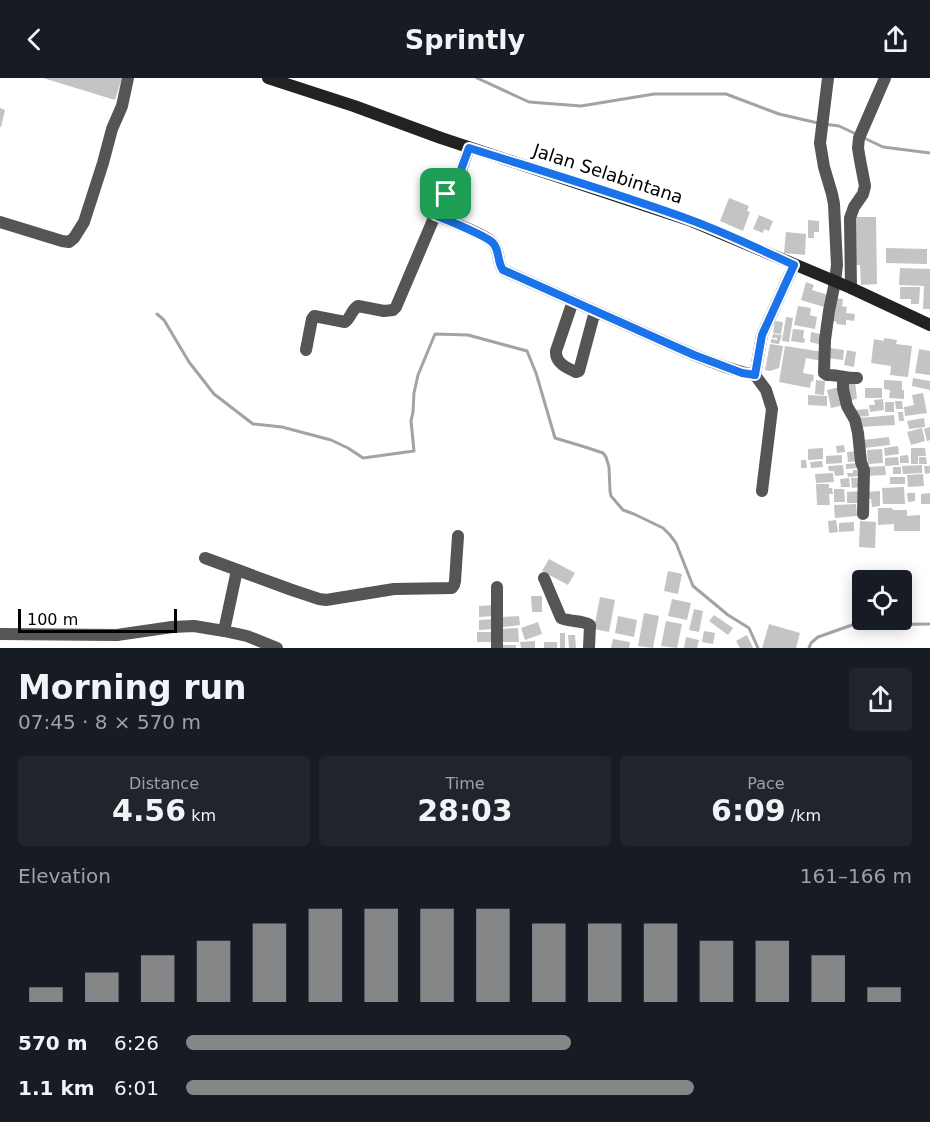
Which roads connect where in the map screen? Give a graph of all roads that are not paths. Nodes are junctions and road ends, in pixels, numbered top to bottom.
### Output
1 (129, 78) edge
2 (268, 78) edge
3 (828, 78) edge
4 (885, 78) edge
5 (469, 148) junction
6 (435, 215) junction
7 (0, 222) edge
8 (794, 265) junction
9 (835, 282) junction
10 (851, 288) junction
11 (573, 301) junction
12 (595, 312) junction
13 (930, 325) edge
14 (306, 350) dead end
15 (755, 375) junction
16 (843, 378) junction
17 (857, 378) dead end
18 (762, 491) dead end
19 (863, 514) dead end
20 (458, 536) dead end
21 (205, 558) dead end
22 (237, 570) junction
23 (544, 578) dead end
24 (497, 587) dead end
25 (224, 631) junction
26 (0, 634) edge
27 (277, 648) edge
28 (497, 648) edge
29 (589, 648) edge

1 - 7 street
2 - 5 street, Jalan Selabintana
3 - 9 street
4 - 10 street
5 - 6 street
5 - 8 street, Jalan Selabintana
6 - 11 street
6 - 14 street
8 - 9 street, Jalan Selabintana
8 - 15 street
9 - 10 street, Jalan Selabintana
9 - 16 street
10 - 13 street, Jalan Selabintana
11 - 12 street
11 - 12 street
12 - 15 street
15 - 18 street
16 - 17 street
16 - 19 street
20 - 22 street
21 - 22 street
22 - 25 street
23 - 29 street
24 - 28 street
25 - 26 street
25 - 27 street

